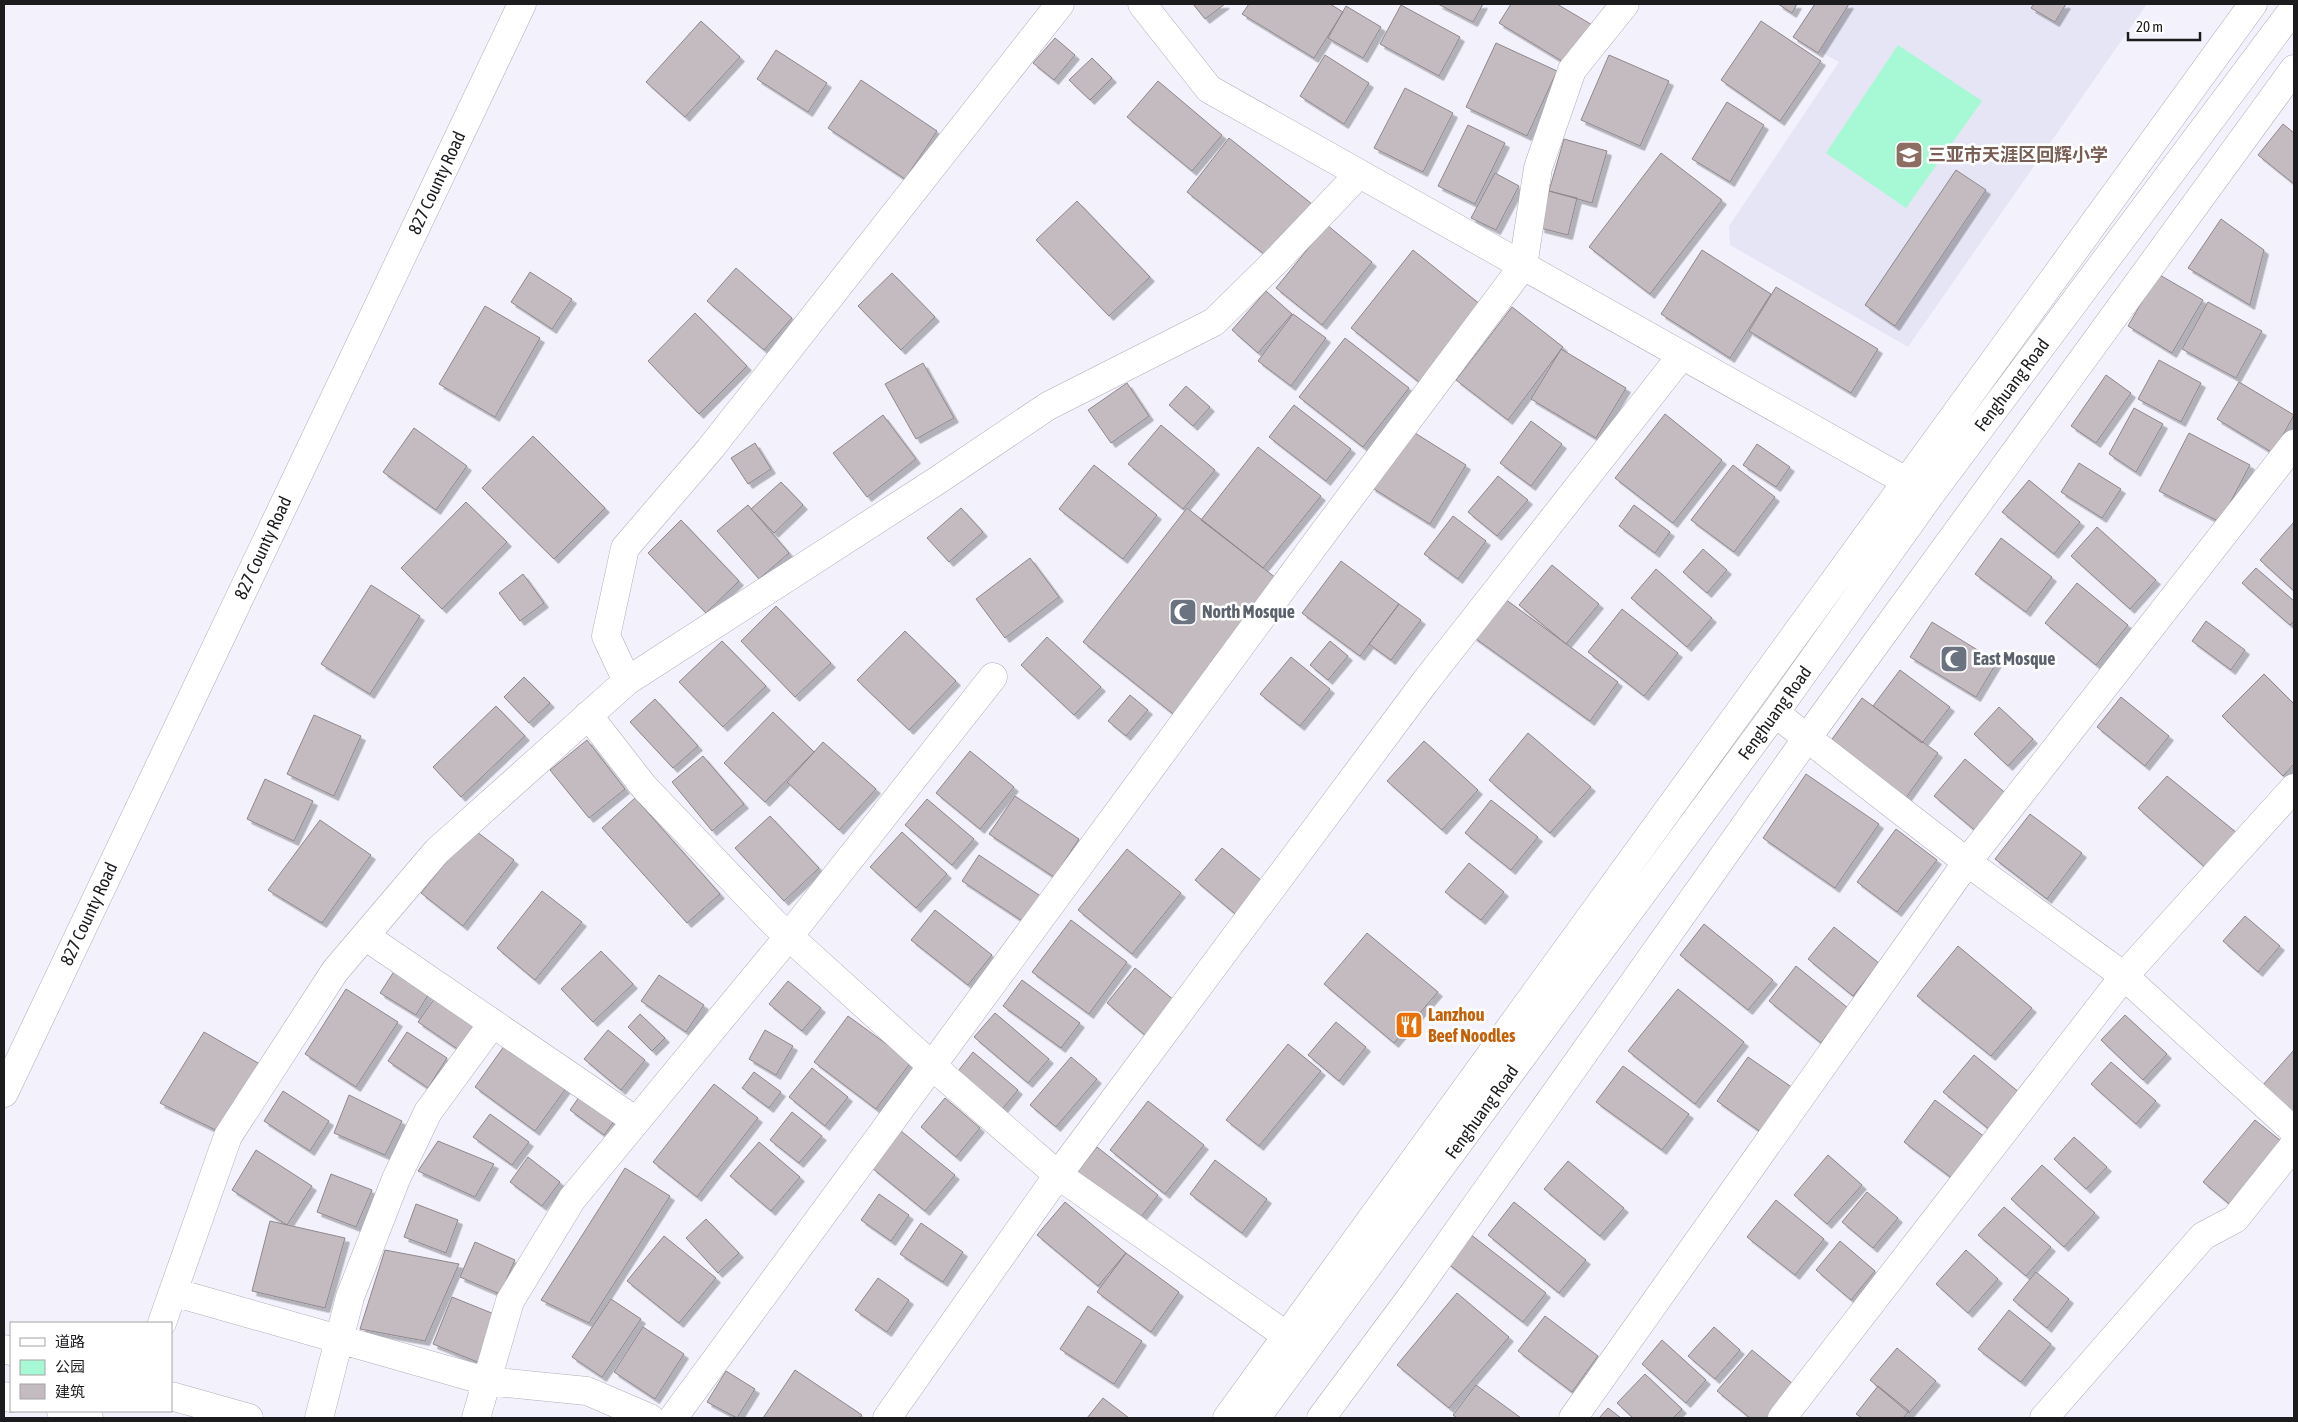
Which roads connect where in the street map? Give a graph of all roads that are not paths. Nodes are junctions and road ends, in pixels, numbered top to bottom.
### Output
1 (522, 4) edge
2 (1060, 4) edge
3 (1142, 4) edge
4 (1625, 4) edge
5 (2253, 4) edge
6 (2294, 8) edge
7 (2294, 69) edge
8 (1359, 174) junction
9 (1523, 266) junction
10 (1682, 355) junction
11 (2294, 444) edge
12 (1906, 481) junction
13 (1930, 495) junction
14 (993, 677) dead end
15 (626, 681) junction
16 (1775, 713) junction
17 (588, 715) junction
18 (1807, 738) junction
19 (2294, 788) edge
20 (1967, 862) junction
21 (365, 936) junction
22 (789, 936) junction
23 (2124, 976) junction
24 (493, 1023) junction
25 (931, 1065) junction
26 (4, 1093) edge
27 (636, 1121) junction
28 (2294, 1131) edge
29 (2294, 1145) edge
30 (1058, 1175) junction
31 (173, 1292) junction
32 (162, 1322) edge
33 (1287, 1336) junction
34 (339, 1341) junction
35 (486, 1381) junction
36 (172, 1396) edge
37 (65, 1412) edge
38 (90, 1418) edge
39 (249, 1418) edge
40 (319, 1418) edge
41 (476, 1418) edge
42 (650, 1418) edge
43 (673, 1418) edge
44 (887, 1418) edge
45 (1227, 1418) edge
46 (1256, 1418) edge
47 (1321, 1418) edge
48 (1573, 1418) edge
49 (1782, 1418) edge
50 (2044, 1418) edge

1 - 26 main road, 827 County Road
2 - 15 main road
3 - 8 main road
4 - 9 main road
5 - 12 main road, Fenghuang Road
6 - 13 main road, Fenghuang Road
7 - 18 main road
8 - 9 main road
8 - 15 main road
9 - 10 main road
9 - 25 main road
10 - 12 main road
10 - 30 main road
11 - 20 main road
12 - 13 main road
12 - 33 main road, Fenghuang Road
13 - 16 main road, Fenghuang Road
14 - 22 main road
15 - 17 main road
16 - 18 main road
16 - 46 main road, Fenghuang Road
17 - 21 main road
17 - 22 main road
18 - 20 main road
18 - 47 main road
19 - 23 main road
20 - 23 main road
20 - 48 main road
21 - 24 main road
21 - 31 main road
22 - 25 main road
22 - 27 main road
23 - 28 main road
23 - 49 main road
24 - 27 main road
24 - 34 main road
25 - 30 main road
25 - 43 main road
27 - 35 main road
29 - 50 main road
30 - 33 main road
30 - 44 main road
31 - 32 main road
31 - 34 main road
33 - 45 main road, Fenghuang Road
34 - 35 main road
34 - 40 main road
35 - 41 main road
35 - 42 main road
36 - 39 main road
37 - 38 main road

